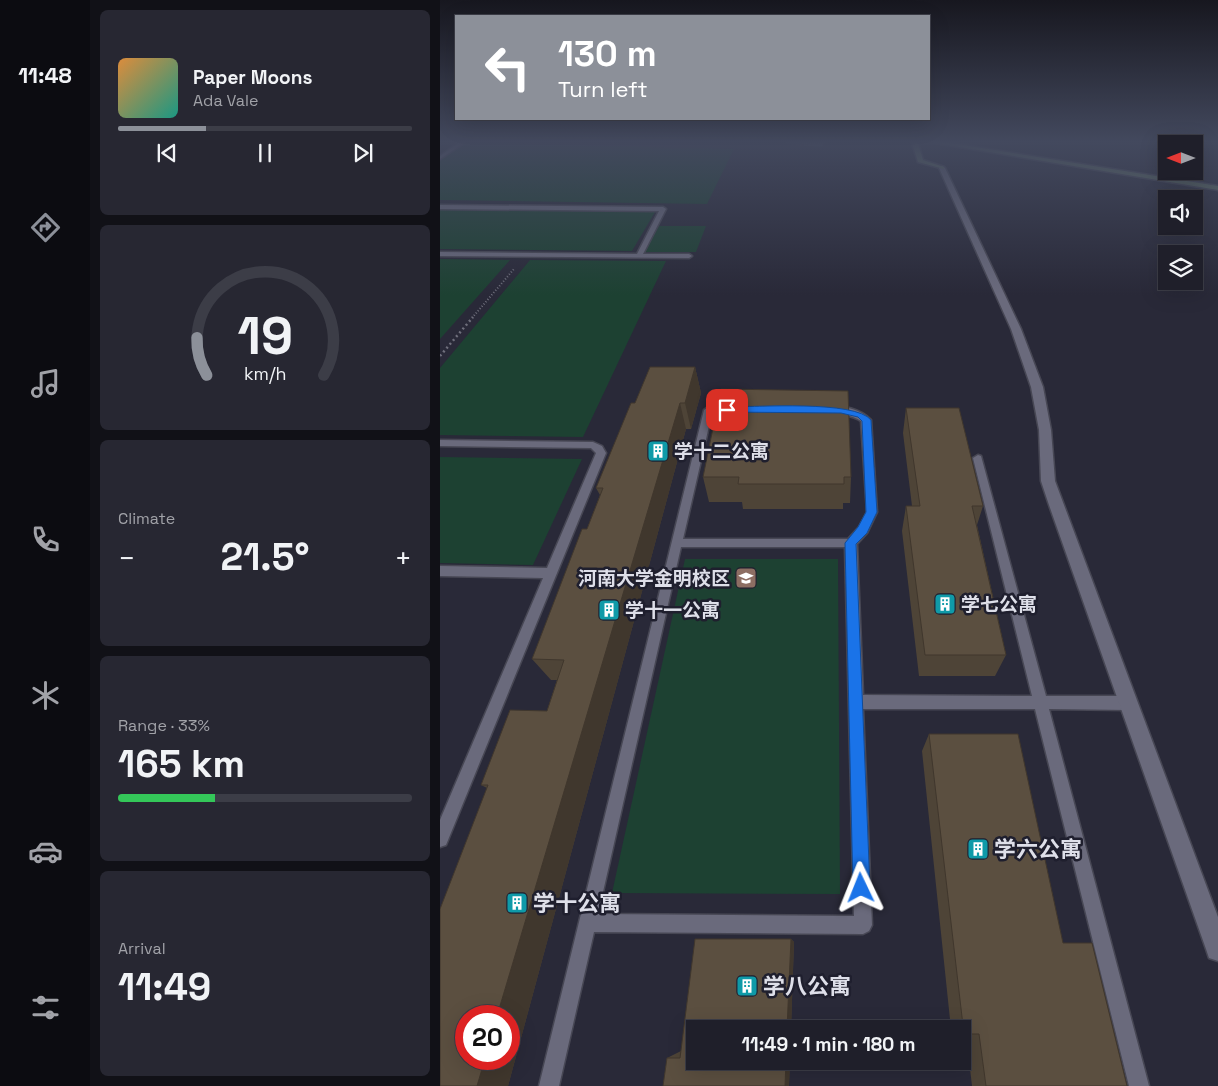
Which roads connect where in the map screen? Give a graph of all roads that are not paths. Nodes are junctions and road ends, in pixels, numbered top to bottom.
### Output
1 (954, 194) edge
2 (440, 207) edge
3 (440, 254) edge
4 (639, 256) junction
5 (689, 256) dead end
6 (746, 410) edge
7 (822, 410) edge
8 (440, 443) edge
9 (978, 458) dead end
10 (677, 543) junction
11 (851, 543) junction
12 (440, 571) edge
13 (551, 573) junction
14 (856, 702) junction
15 (1041, 703) junction
16 (1129, 703) junction
17 (440, 839) edge
18 (588, 923) junction
19 (1218, 949) edge
20 (550, 1086) edge
21 (1139, 1086) edge

1 - 16 street
2 - 4 lane
3 - 4 lane
4 - 5 lane
6 - 10 lane
7 - 11 lane
8 - 13 lane
9 - 15 lane
10 - 11 lane
10 - 18 lane
11 - 14 lane
12 - 13 lane
13 - 17 lane
14 - 15 lane
14 - 18 lane
15 - 16 lane
15 - 21 lane
16 - 19 street
18 - 20 lane

